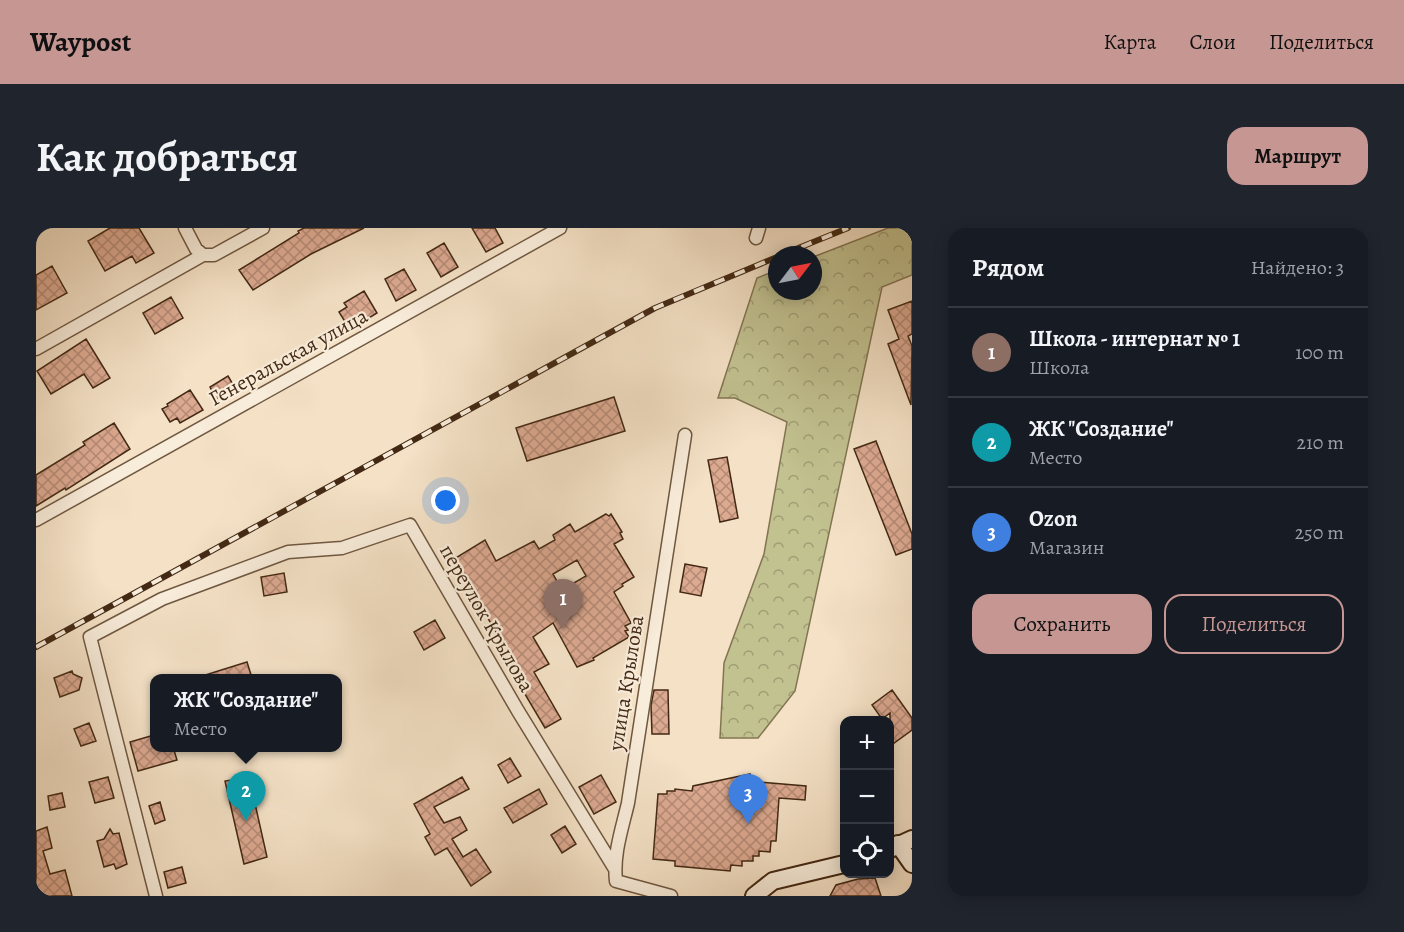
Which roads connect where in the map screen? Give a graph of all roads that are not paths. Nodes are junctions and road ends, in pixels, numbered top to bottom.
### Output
1 (185, 228) edge
2 (263, 228) edge
3 (560, 228) edge
4 (202, 255) junction
5 (36, 350) edge
6 (685, 435) dead end
7 (36, 520) edge
8 (900, 844) edge
9 (912, 864) edge
10 (840, 865) edge
11 (615, 869) junction
12 (156, 896) edge
13 (671, 896) edge
14 (754, 896) edge

1 - 4 street
2 - 4 street
3 - 7 street, Генеральская улица
4 - 5 street
6 - 11 street, улица Крылова
8 - 9 street
10 - 14 street
11 - 12 street, переулок Крылова
11 - 13 street

